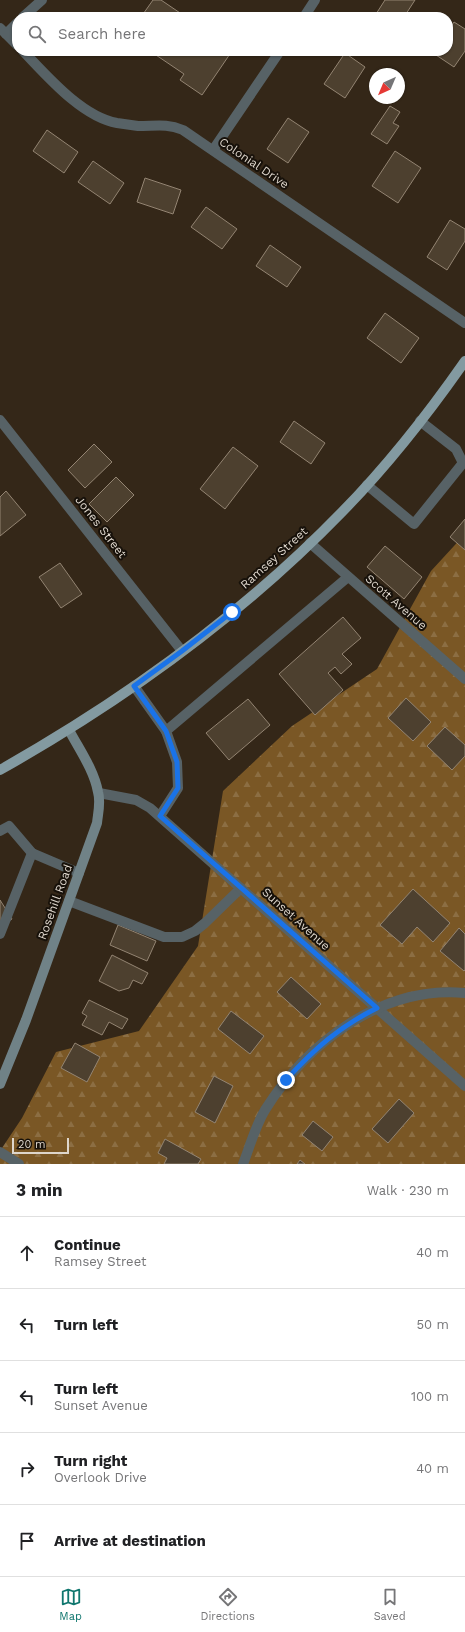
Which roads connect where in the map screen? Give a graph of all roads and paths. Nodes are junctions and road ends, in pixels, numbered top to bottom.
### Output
1 (42, 0) edge
2 (315, 0) edge
3 (29, 12) edge
4 (307, 12) edge
5 (12, 26) edge
6 (3, 31) edge
7 (12, 40) edge
8 (28, 56) edge
9 (277, 56) edge
10 (212, 150) junction
11 (465, 323) edge
12 (465, 362) edge
13 (0, 420) edge
14 (420, 421) junction
15 (367, 485) junction
16 (310, 544) junction
17 (348, 577) junction
18 (182, 651) junction
19 (465, 679) edge
20 (134, 686) junction
21 (69, 730) junction
22 (166, 731) junction
23 (0, 770) edge
24 (98, 793) junction
25 (160, 816) junction
26 (0, 831) edge
27 (32, 853) junction
28 (79, 873) junction
29 (241, 888) junction
30 (69, 901) junction
31 (0, 934) edge
32 (465, 993) edge
33 (377, 1008) junction
34 (0, 1084) edge
35 (465, 1086) edge
36 (0, 1152) edge
37 (19, 1164) edge
38 (243, 1164) edge

1 - 3 street
2 - 4 street
5 - 6 street
6 - 7 street
8 - 10 street, Colonial Drive
9 - 10 street
10 - 11 street, Colonial Drive
12 - 14 main road, Ramsey Street
13 - 18 street, Jones Street
14 - 15 main road, Ramsey Street
14 - 15 street
15 - 16 main road, Ramsey Street
16 - 17 street, Scott Avenue
16 - 18 main road, Ramsey Street
17 - 19 street, Scott Avenue
17 - 22 street
18 - 20 main road, Ramsey Street
20 - 21 main road, Ramsey Street
20 - 22 street
21 - 23 main road, Ramsey Street
21 - 24 main road, Rosehill Road
22 - 25 street
24 - 25 street, Sunset Avenue
24 - 28 main road, Rosehill Road
25 - 29 street, Sunset Avenue
26 - 27 street
27 - 28 street
27 - 31 street
28 - 30 main road, Rosehill Road
29 - 30 street
29 - 33 street, Sunset Avenue
30 - 34 main road, Rosehill Road
32 - 33 street
33 - 35 street, Sunset Avenue
33 - 38 street
36 - 37 street

